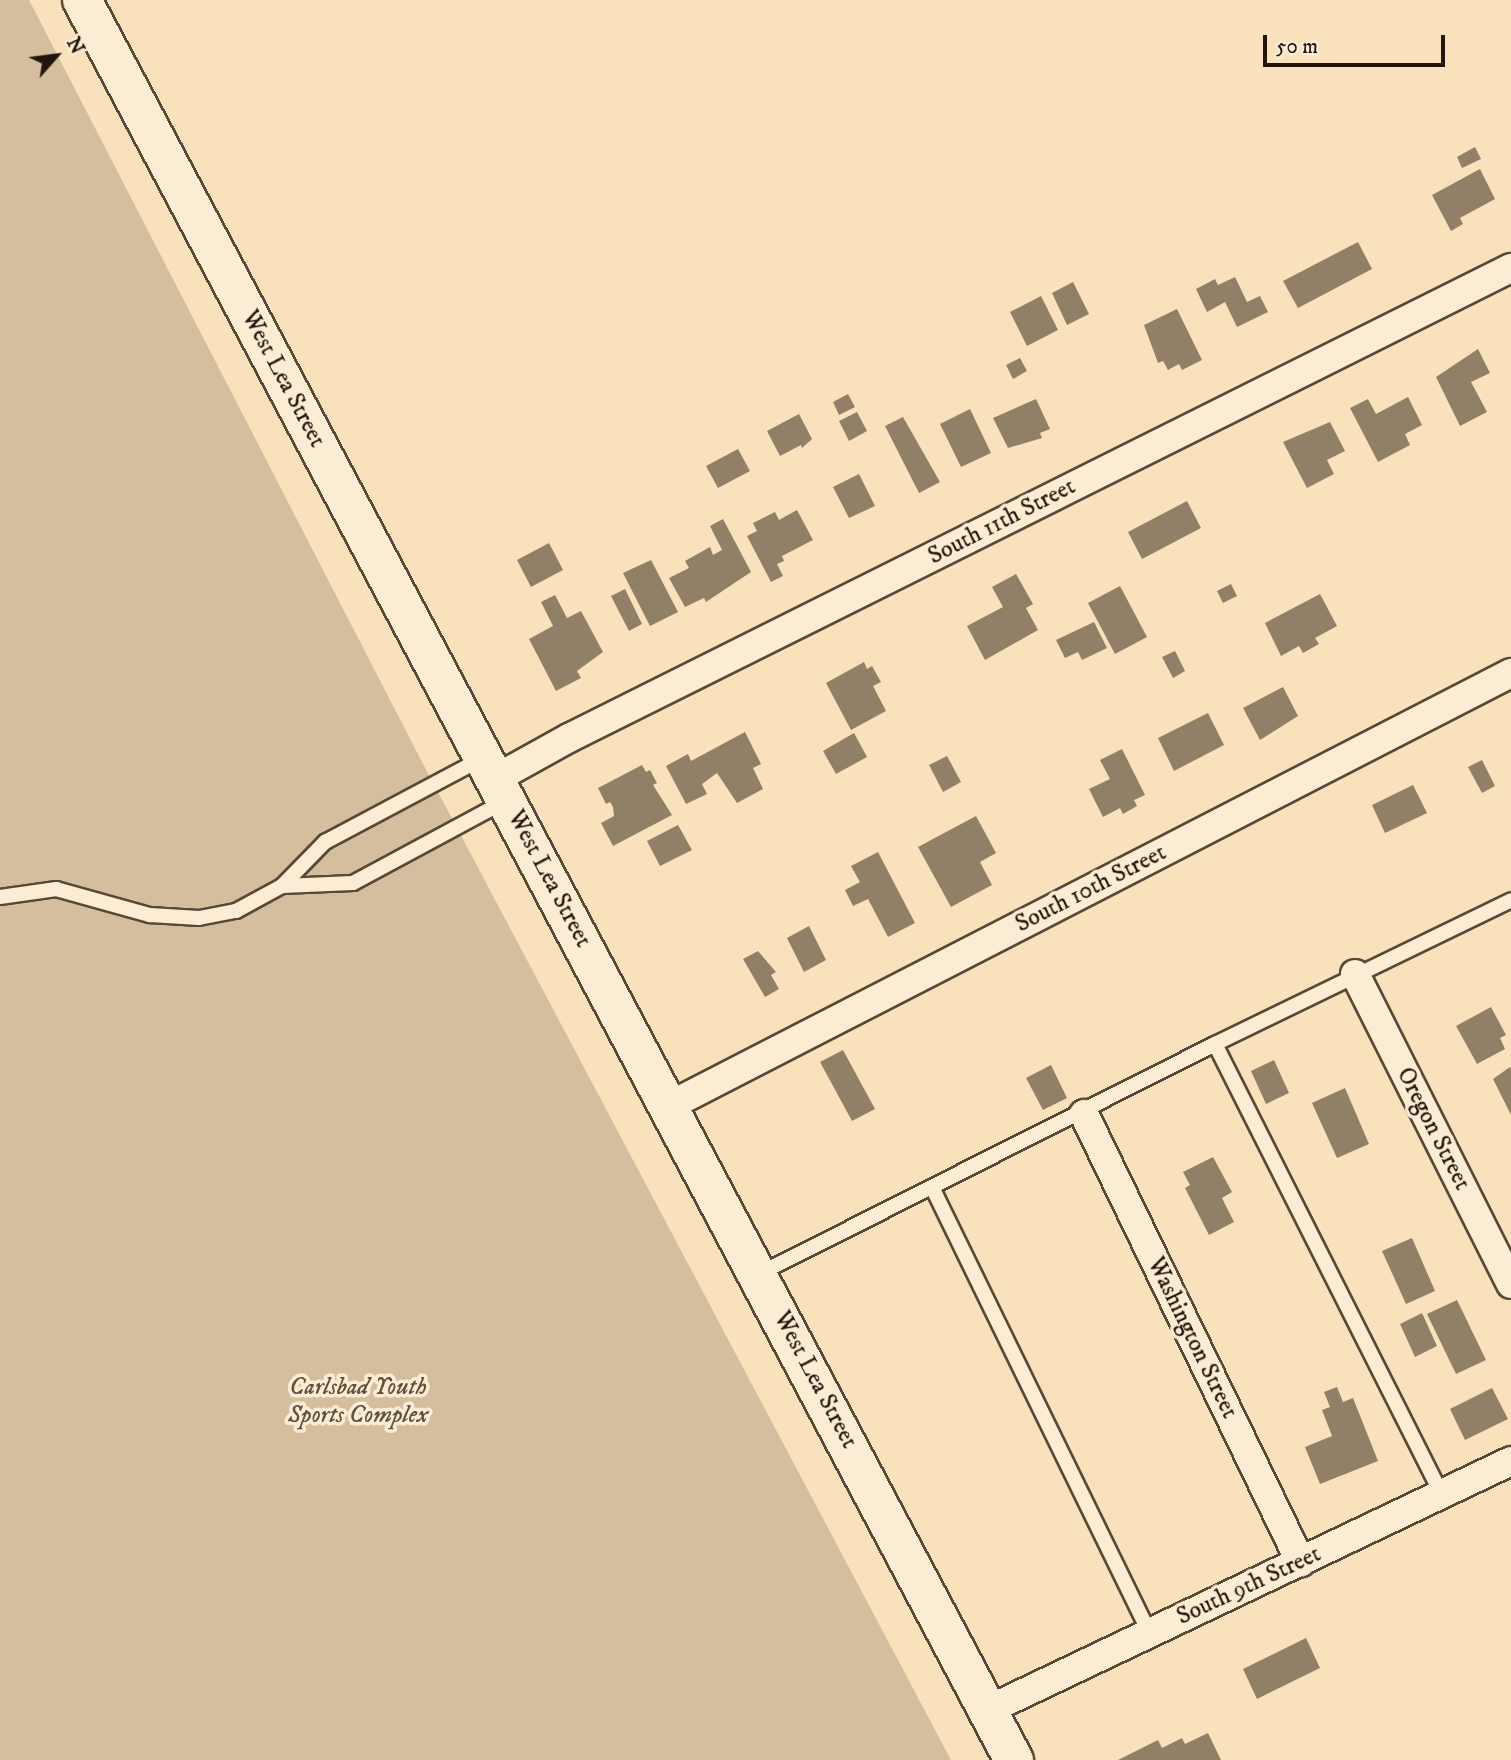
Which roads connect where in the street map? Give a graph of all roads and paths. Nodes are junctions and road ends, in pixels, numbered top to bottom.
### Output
1 (82, 0) edge
2 (1511, 268) edge
3 (1511, 673) edge
4 (495, 779) junction
5 (282, 886) junction
6 (0, 897) edge
7 (1511, 900) edge
8 (1355, 974) junction
9 (1214, 1044) junction
10 (671, 1105) junction
11 (1084, 1114) junction
12 (932, 1187) junction
13 (759, 1274) junction
14 (1511, 1284) edge
15 (1511, 1461) edge
16 (1442, 1495) junction
17 (1301, 1562) junction
18 (1150, 1633) junction
19 (988, 1710) junction
20 (1014, 1760) edge

1 - 4 main road, West Lea Street
2 - 4 street, South 11th Street
3 - 10 street, South 10th Street
4 - 5 lane
4 - 5 lane
4 - 10 main road, West Lea Street
5 - 6 lane
7 - 8 lane
8 - 9 lane
8 - 14 street, Oregon Street
9 - 11 lane
9 - 16 lane
10 - 13 main road, West Lea Street
11 - 12 lane
11 - 17 street, Washington Street
12 - 13 lane
12 - 18 lane
13 - 19 main road, West Lea Street
15 - 16 street, South 9th Street
16 - 17 street, South 9th Street
17 - 18 street, South 9th Street
18 - 19 street, South 9th Street
19 - 20 main road, West Lea Street

